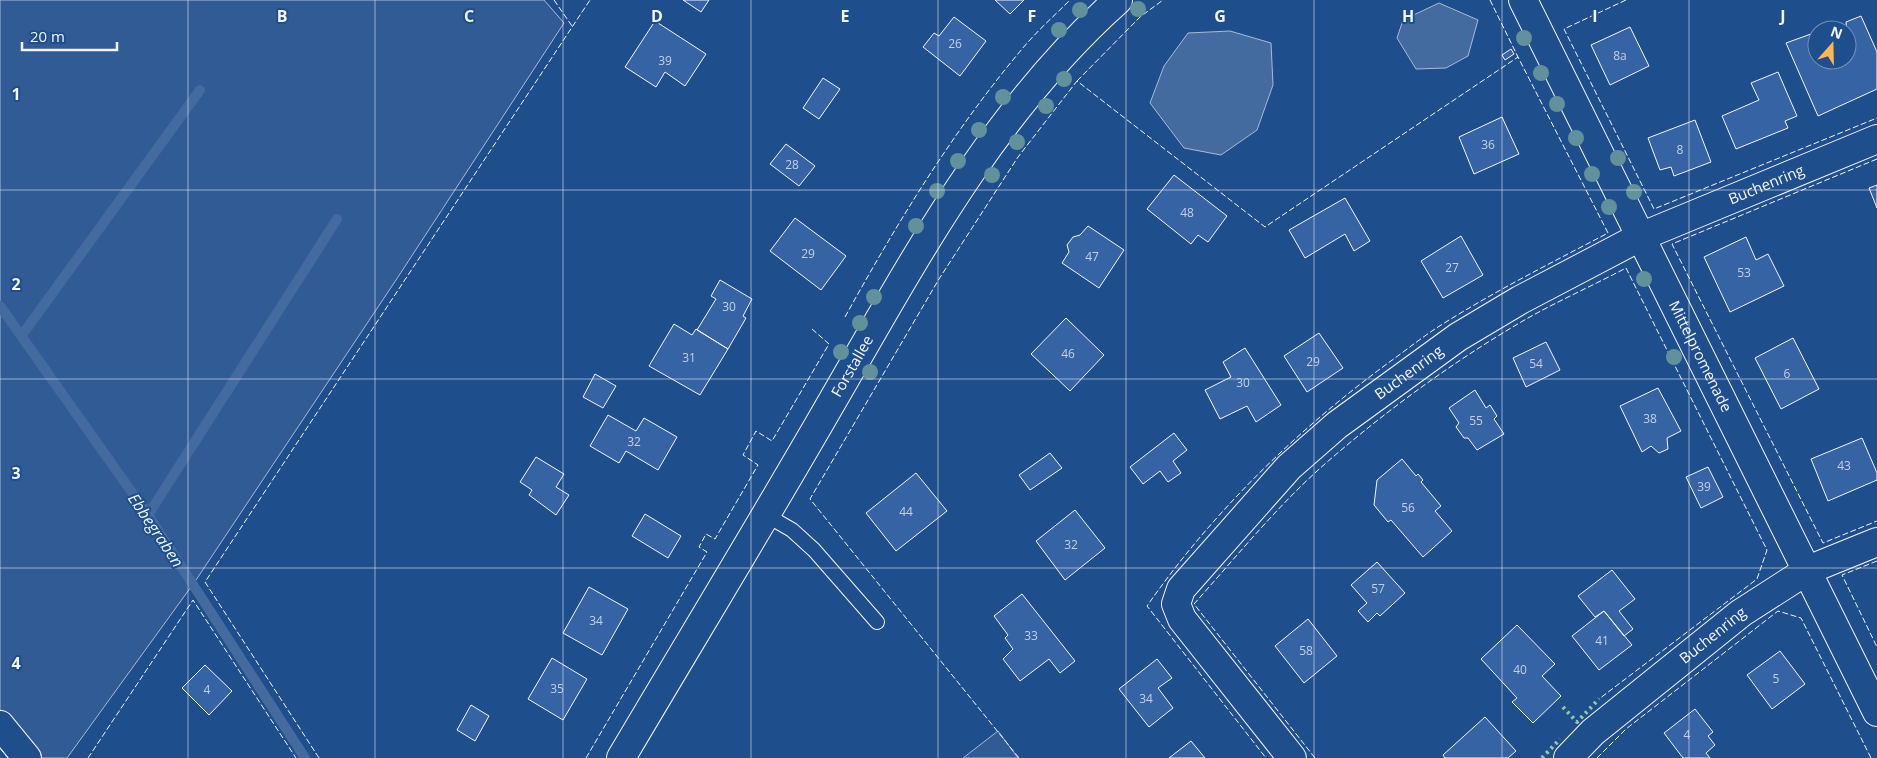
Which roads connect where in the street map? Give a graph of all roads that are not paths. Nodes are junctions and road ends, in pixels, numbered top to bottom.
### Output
1 (1118, 0) edge
2 (1523, 0) edge
3 (1877, 139) edge
4 (1640, 237) junction
5 (766, 515) junction
6 (1877, 542) edge
7 (1808, 570) junction
8 (877, 622) dead end
9 (1877, 712) edge
10 (0, 725) edge
11 (27, 758) edge
12 (621, 758) edge
13 (1292, 758) edge
14 (1568, 758) edge

1 - 5 street, Forstallee
2 - 4 street, Mittelpromenade
3 - 4 street, Buchenring
4 - 7 street, Mittelpromenade
4 - 13 street, Buchenring
5 - 8 lane
5 - 12 street, Forstallee
6 - 7 street, Buchenring
7 - 9 street, Mittelpromenade
7 - 14 street, Buchenring
10 - 11 street

